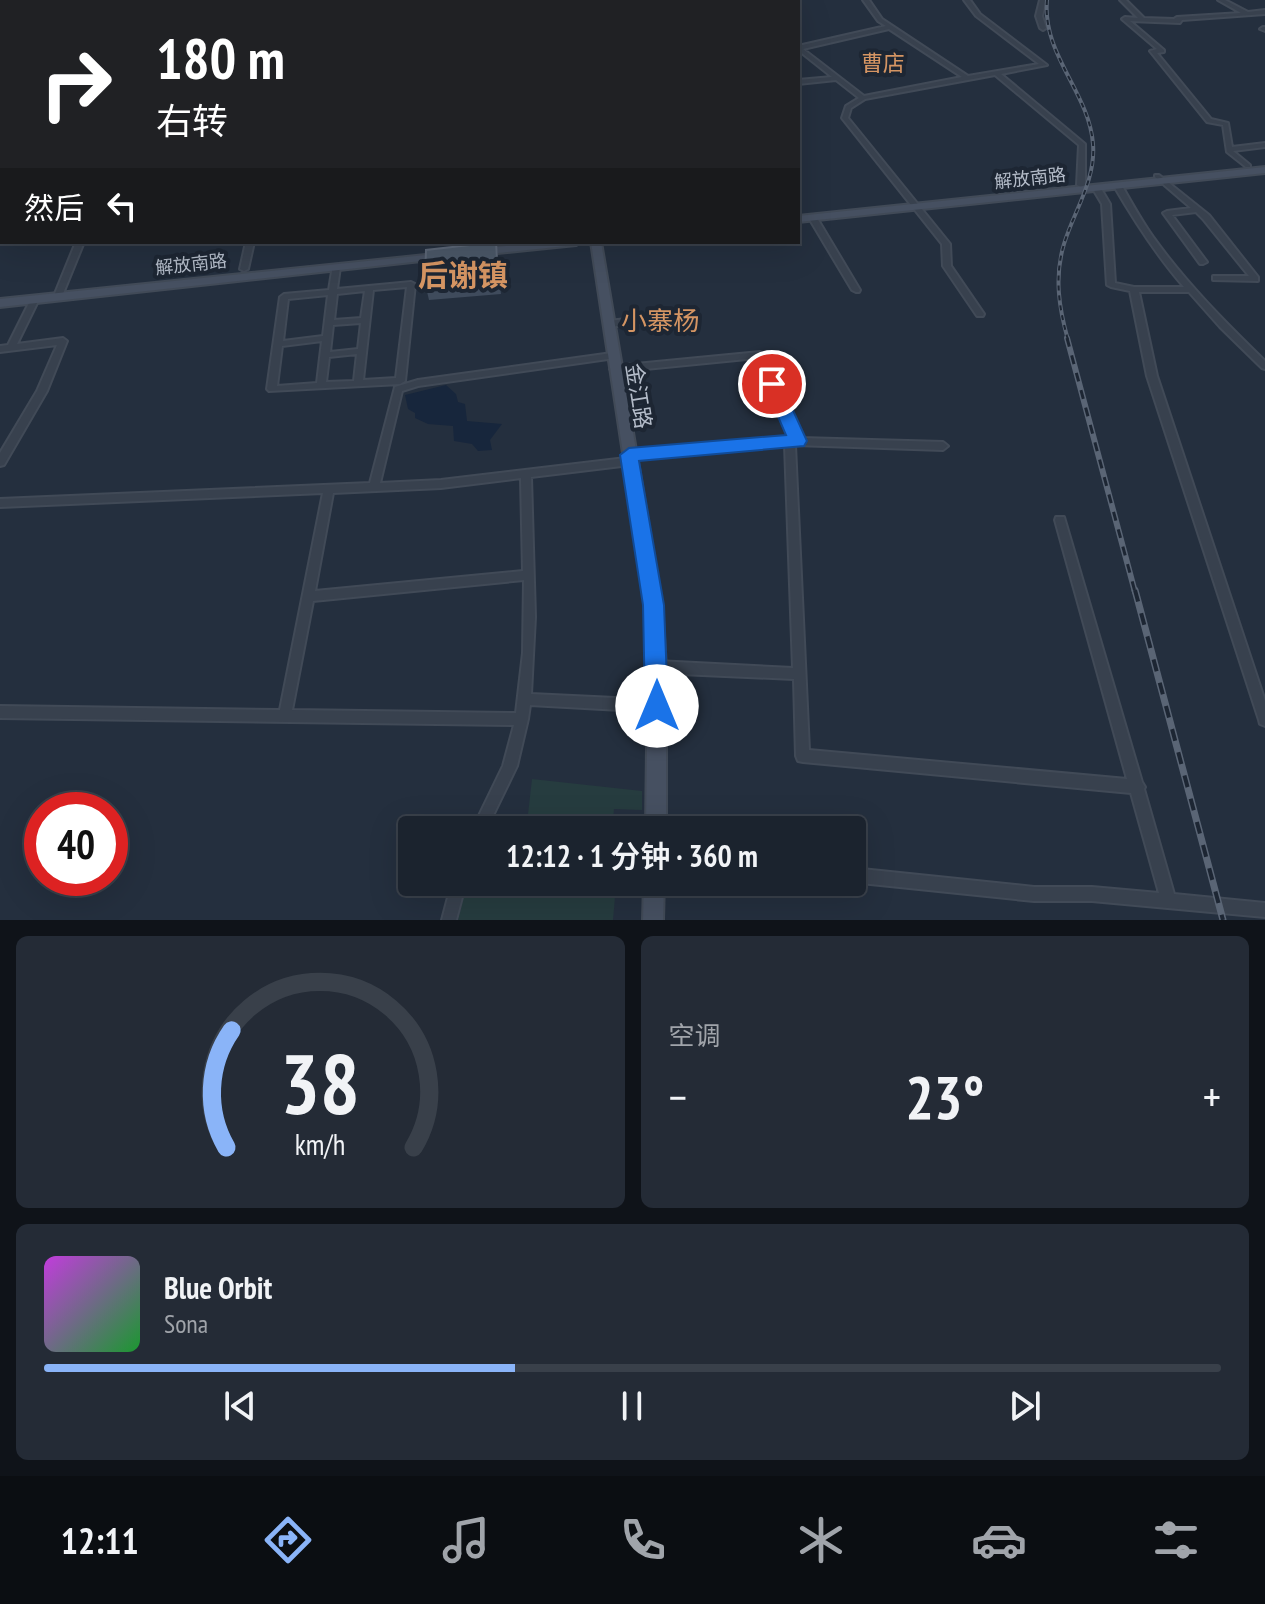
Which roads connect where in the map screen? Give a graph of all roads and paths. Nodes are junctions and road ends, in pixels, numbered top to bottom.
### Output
1 (866, 0) edge
2 (967, 0) edge
3 (1043, 0) edge
4 (1123, 0) edge
5 (1221, 0) edge
6 (1265, 12) edge
7 (1247, 14) junction
8 (1142, 19) junction
9 (890, 27) junction
10 (1043, 28) dead end
11 (800, 48) edge
12 (800, 49) edge
13 (996, 73) junction
14 (838, 78) junction
15 (967, 78) junction
16 (800, 82) edge
17 (863, 98) junction
18 (1265, 145) edge
19 (1229, 149) junction
20 (1248, 166) junction
21 (1265, 167) edge
22 (1160, 178) junction
23 (1081, 185) junction
24 (1118, 186) junction
25 (1097, 189) junction
26 (915, 204) junction
27 (1197, 210) junction
28 (800, 213) edge
29 (813, 218) junction
30 (800, 219) edge
31 (79, 244) edge
32 (250, 244) edge
33 (489, 244) edge
34 (557, 244) edge
35 (596, 244) edge
36 (471, 253) edge
37 (456, 255) edge
38 (1203, 262) dead end
39 (336, 267) junction
40 (244, 269) junction
41 (1216, 278) dead end
42 (369, 289) junction
43 (1134, 289) junction
44 (856, 290) dead end
45 (1193, 290) junction
46 (59, 292) junction
47 (333, 292) junction
48 (0, 295) edge
49 (35, 299) junction
50 (0, 303) edge
51 (980, 314) dead end
52 (656, 319) dead end
53 (365, 320) junction
54 (329, 323) junction
55 (608, 324) junction
56 (327, 338) junction
57 (278, 344) junction
58 (5, 348) edge
59 (362, 351) junction
60 (325, 355) junction
61 (614, 363) junction
62 (1265, 366) edge
63 (358, 384) junction
64 (321, 386) junction
65 (794, 441) junction
66 (943, 446) dead end
67 (630, 458) junction
68 (0, 462) edge
69 (526, 474) junction
70 (374, 486) junction
71 (329, 488) junction
72 (0, 503) edge
73 (1060, 520) dead end
74 (528, 575) junction
75 (307, 597) junction
76 (657, 667) junction
77 (799, 674) junction
78 (523, 699) junction
79 (657, 706) junction
80 (0, 712) edge
81 (285, 716) junction
82 (522, 719) junction
83 (1265, 720) edge
84 (1138, 787) junction
85 (486, 816) edge
86 (656, 816) edge
87 (866, 876) edge
88 (455, 896) edge
89 (654, 896) edge
90 (1169, 901) junction
91 (1265, 910) edge
92 (449, 920) edge
93 (653, 920) edge

1 - 9 street
2 - 13 street
3 - 10 street
4 - 8 street
5 - 7 street
6 - 7 street
7 - 8 street
8 - 19 street
9 - 11 street
9 - 15 street
12 - 14 street
13 - 15 street
13 - 23 street
14 - 16 street
14 - 17 street
15 - 17 street
17 - 26 street
18 - 19 street
19 - 20 street
20 - 21 main road, 解放南路
20 - 22 main road, 解放南路
21 - 22 main road, 解放南路
22 - 23 main road, 解放南路
22 - 24 main road, 解放南路
22 - 27 street
23 - 26 main road, 解放南路
24 - 25 main road, 解放南路
24 - 45 street
25 - 26 main road, 解放南路
25 - 43 street
26 - 28 main road, 解放南路
26 - 29 main road, 解放南路
26 - 51 street
27 - 38 street
27 - 41 street
29 - 30 main road, 解放南路
29 - 44 street
31 - 46 street
32 - 40 street
33 - 40 main road, 解放南路
34 - 36 main road
35 - 55 main road, 金江路
37 - 39 main road, 解放南路
39 - 46 main road, 解放南路
39 - 47 street
40 - 46 main road, 解放南路
42 - 47 street
42 - 53 street
42 - 63 street
43 - 45 street
43 - 83 street
45 - 62 street
46 - 48 main road, 解放南路
46 - 49 main road, 解放南路
47 - 54 street
47 - 57 street
49 - 50 main road, 解放南路
49 - 58 street
52 - 55 street
53 - 54 street
53 - 59 street
54 - 56 street
55 - 61 main road, 金江路
56 - 57 street
56 - 60 street
57 - 64 street
58 - 68 street
59 - 60 street
59 - 63 street
60 - 64 street
61 - 65 street
61 - 67 main road, 金江路
61 - 70 street
63 - 64 street
65 - 66 street
65 - 67 street
65 - 77 street
67 - 69 street
67 - 76 main road, 金江路
69 - 70 street
69 - 74 street
70 - 71 street
71 - 72 street
71 - 75 street
73 - 84 street
74 - 75 street
74 - 78 street
75 - 81 street
76 - 77 street
76 - 79 main road, 金江路
77 - 84 street
78 - 79 street
78 - 82 street
79 - 86 main road, 金江路
80 - 81 street
81 - 82 street
82 - 85 street
84 - 90 street
87 - 90 street
88 - 92 street
89 - 93 main road
90 - 91 street

